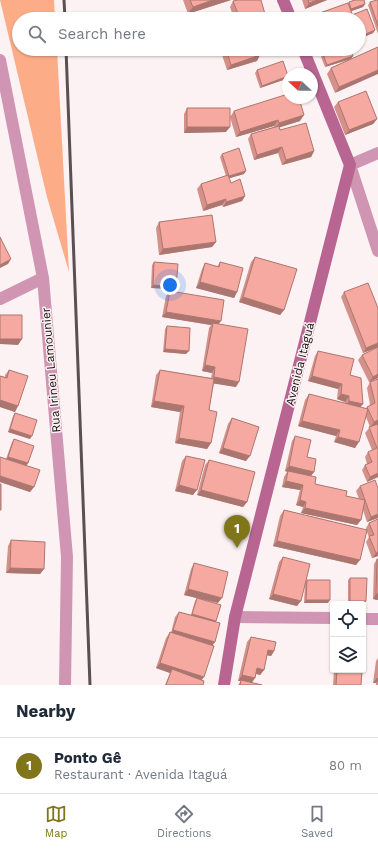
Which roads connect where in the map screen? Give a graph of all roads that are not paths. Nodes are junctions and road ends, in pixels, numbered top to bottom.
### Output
1 (283, 0) edge
2 (288, 12) edge
3 (306, 56) edge
4 (0, 60) edge
5 (378, 153) edge
6 (350, 165) junction
7 (378, 251) edge
8 (43, 278) junction
9 (0, 298) edge
10 (235, 617) junction
11 (330, 618) edge
12 (366, 619) edge
13 (378, 619) edge
14 (65, 685) edge
15 (224, 685) edge

1 - 2 main road
3 - 6 main road
4 - 8 street, Rua Irineu Lamounier
5 - 6 street
6 - 7 street
6 - 10 main road, Avenida Itaguá
8 - 9 street
8 - 14 street, Rua Irineu Lamounier
10 - 11 street
10 - 15 main road, Avenida Itaguá
12 - 13 street

